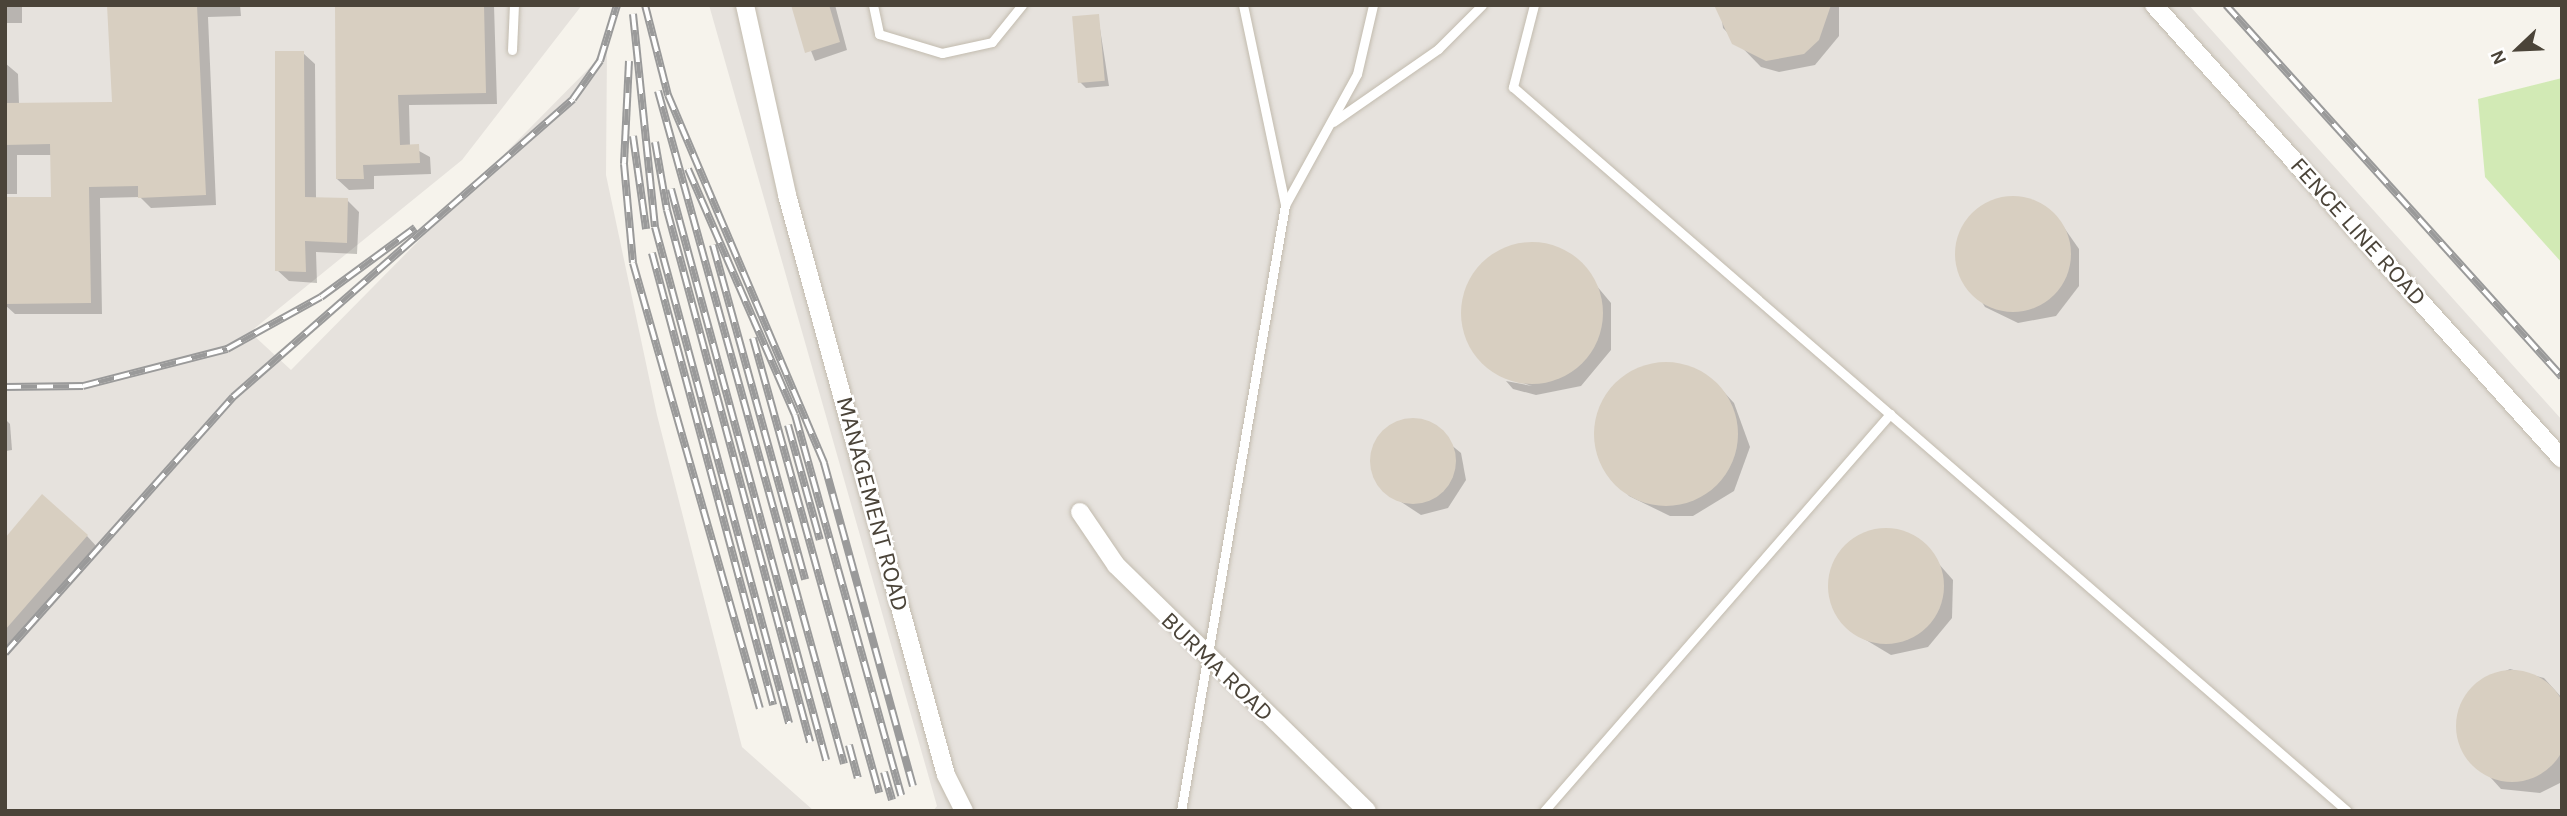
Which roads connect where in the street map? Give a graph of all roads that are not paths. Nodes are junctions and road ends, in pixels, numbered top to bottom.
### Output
1 (514, 5) edge
2 (745, 5) edge
3 (752, 5) edge
4 (873, 5) edge
5 (1022, 5) edge
6 (1243, 5) edge
7 (1373, 5) edge
8 (1482, 5) edge
9 (1534, 5) edge
10 (2154, 5) edge
11 (751, 33) junction
12 (512, 50) dead end
13 (1329, 125) junction
14 (1285, 205) junction
15 (1890, 414) junction
16 (2562, 459) edge
17 (1080, 512) dead end
18 (1211, 663) junction
19 (946, 775) junction
20 (955, 811) edge
21 (964, 811) edge
22 (1181, 811) edge
23 (1367, 811) edge
24 (1544, 811) edge
25 (2347, 811) edge

1 - 12 lane
2 - 11 street, MANAGEMENT ROAD
3 - 11 lane
4 - 5 lane
6 - 14 lane
7 - 13 lane
8 - 13 lane
9 - 15 lane
10 - 16 street, FENCE LINE ROAD
11 - 19 street, MANAGEMENT ROAD
13 - 14 lane
14 - 18 lane
15 - 24 lane
15 - 25 lane
17 - 18 street, BURMA ROAD
18 - 22 lane
18 - 23 street, BURMA ROAD
19 - 20 lane
19 - 21 street, MANAGEMENT ROAD

